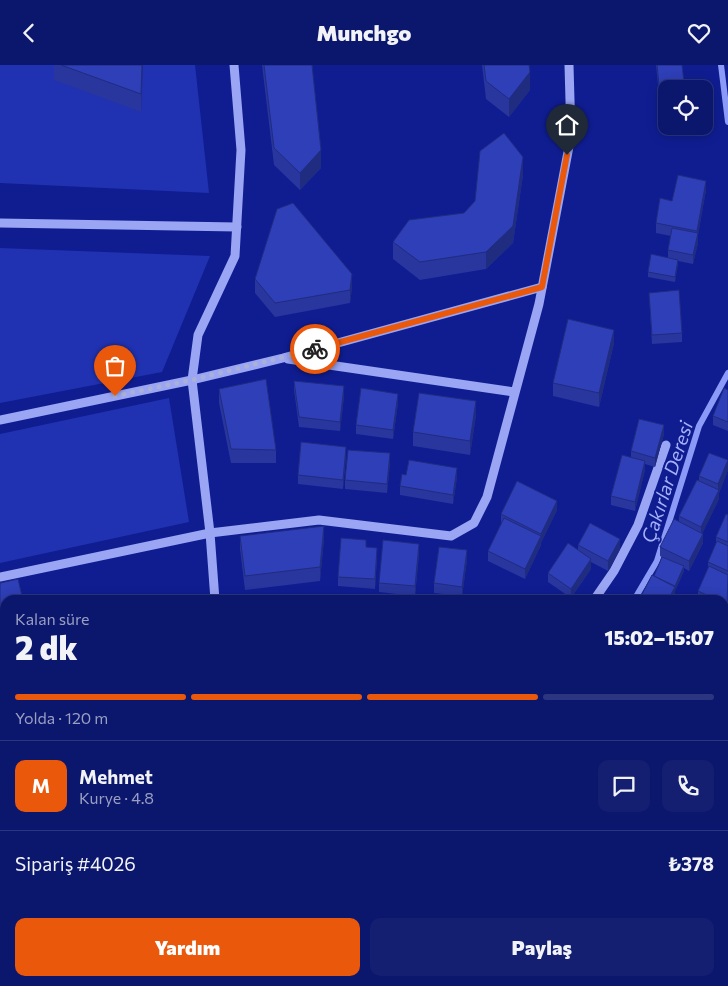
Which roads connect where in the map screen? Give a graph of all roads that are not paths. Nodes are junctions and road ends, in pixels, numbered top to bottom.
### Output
1 (234, 65) edge
2 (569, 65) edge
3 (0, 223) edge
4 (237, 227) junction
5 (542, 287) junction
6 (283, 358) junction
7 (192, 380) junction
8 (514, 392) junction
9 (0, 420) edge
10 (666, 445) dead end
11 (210, 533) junction
12 (0, 577) edge
13 (215, 595) edge
14 (597, 595) edge

1 - 4 street
2 - 5 street
3 - 4 street
4 - 7 street
5 - 6 street
5 - 8 street
6 - 7 street
6 - 8 street
7 - 9 street
7 - 11 street
8 - 11 street
10 - 14 street
11 - 12 street
11 - 13 street

